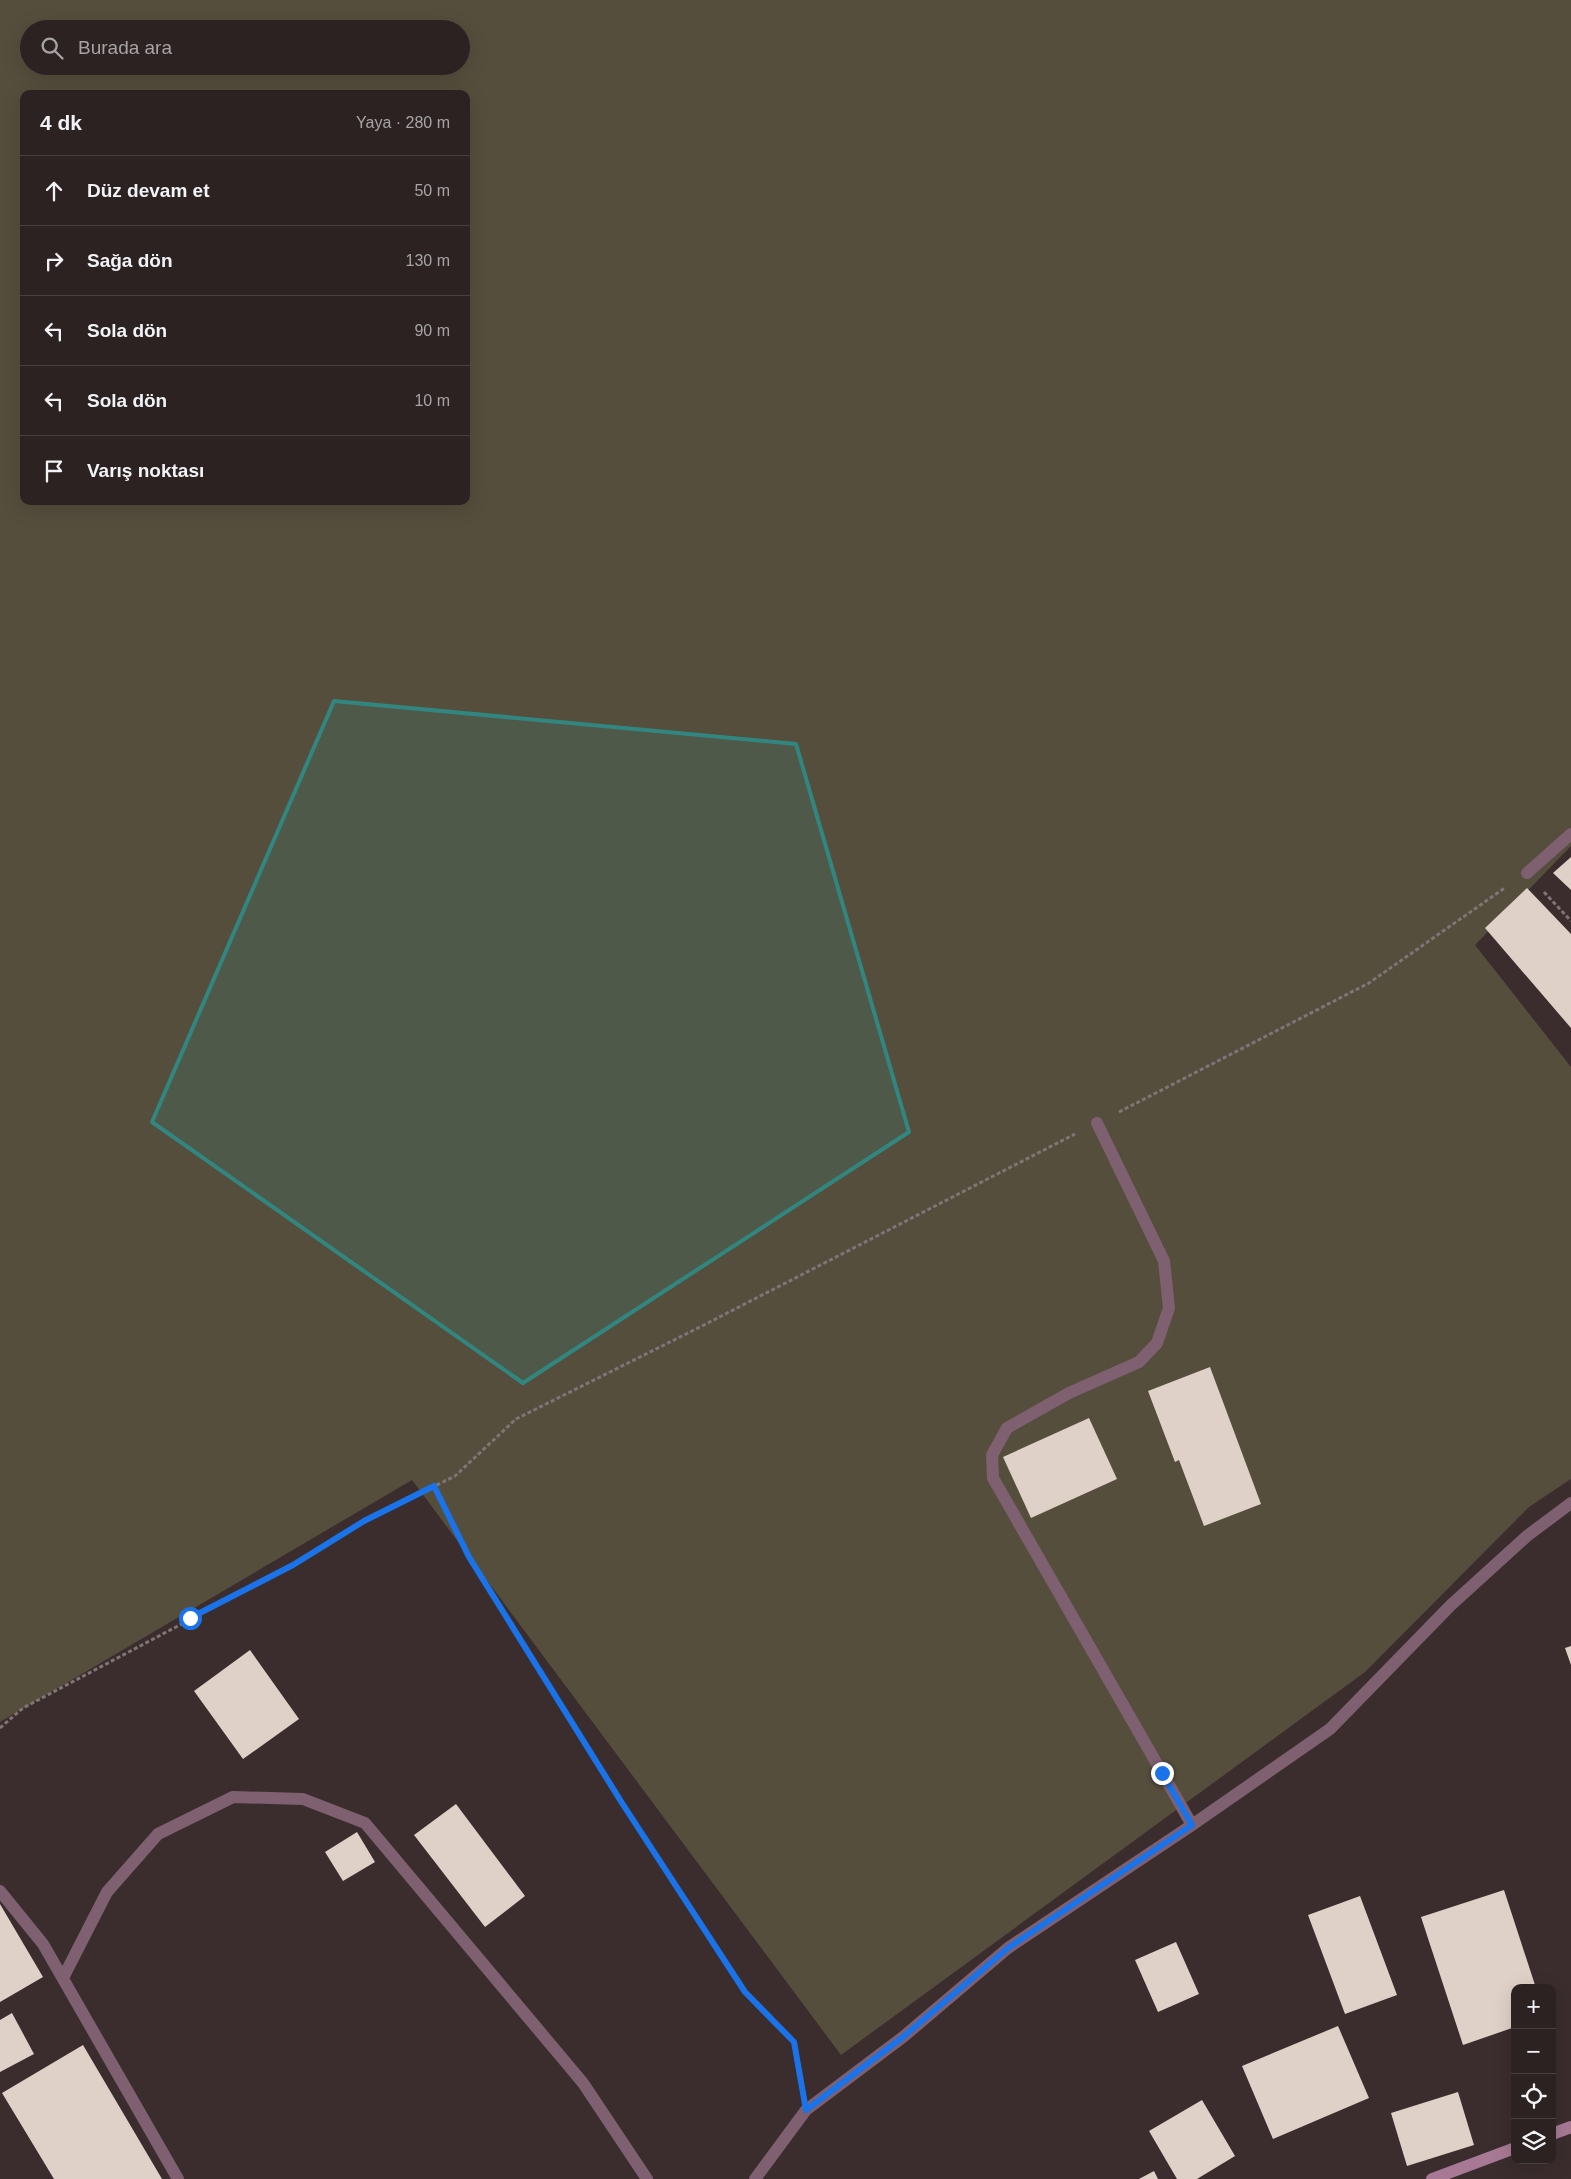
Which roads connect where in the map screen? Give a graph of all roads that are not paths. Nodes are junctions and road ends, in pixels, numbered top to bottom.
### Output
1 (1571, 834) edge
2 (1527, 873) road end
3 (1097, 1123) road end
4 (1571, 1503) edge
5 (1192, 1825) junction
6 (0, 1891) edge
7 (63, 1978) junction
8 (1571, 2127) edge
9 (1556, 2133) edge
10 (1511, 2149) edge
11 (178, 2179) edge
12 (647, 2179) edge
13 (755, 2179) edge
14 (1432, 2179) edge

1 - 2 street
3 - 5 street
4 - 5 street
5 - 13 street
6 - 7 street
7 - 11 street
7 - 12 street
8 - 9 street
10 - 14 street

